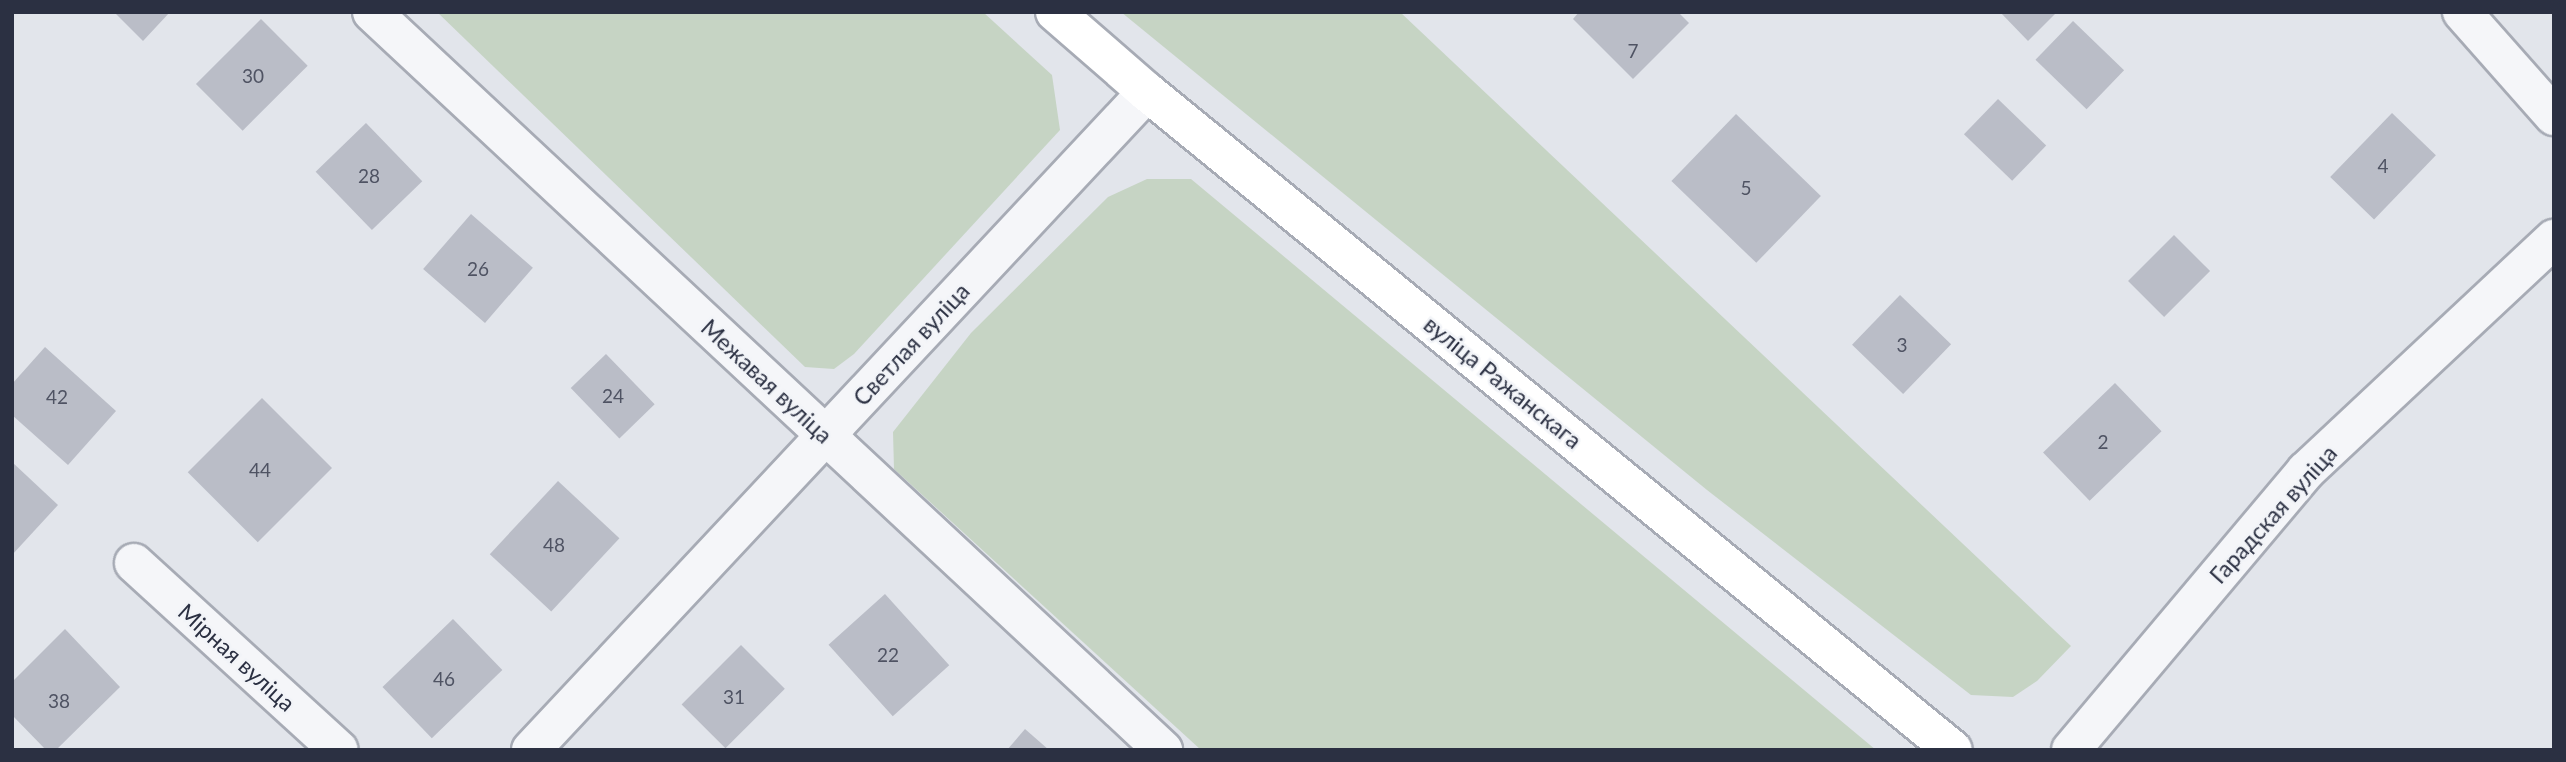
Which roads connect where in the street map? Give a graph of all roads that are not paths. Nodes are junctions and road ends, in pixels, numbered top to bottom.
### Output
1 (372, 12) edge
2 (1055, 12) edge
3 (2462, 12) edge
4 (1147, 92) junction
5 (2554, 116) edge
6 (2554, 239) edge
7 (825, 435) junction
8 (134, 564) dead end
9 (339, 750) edge
10 (531, 750) edge
11 (1163, 750) edge
12 (1953, 750) edge
13 (2071, 750) edge

1 - 7 street, Межавая вуліца
2 - 4 street, вуліца Ражанскага
3 - 5 street
4 - 7 street, Светлая вуліца
4 - 12 street, вуліца Ражанскага
6 - 13 street, Гарадская вуліца
7 - 10 street, Светлая вуліца
7 - 11 street, Межавая вуліца
8 - 9 street, Мірная вуліца

